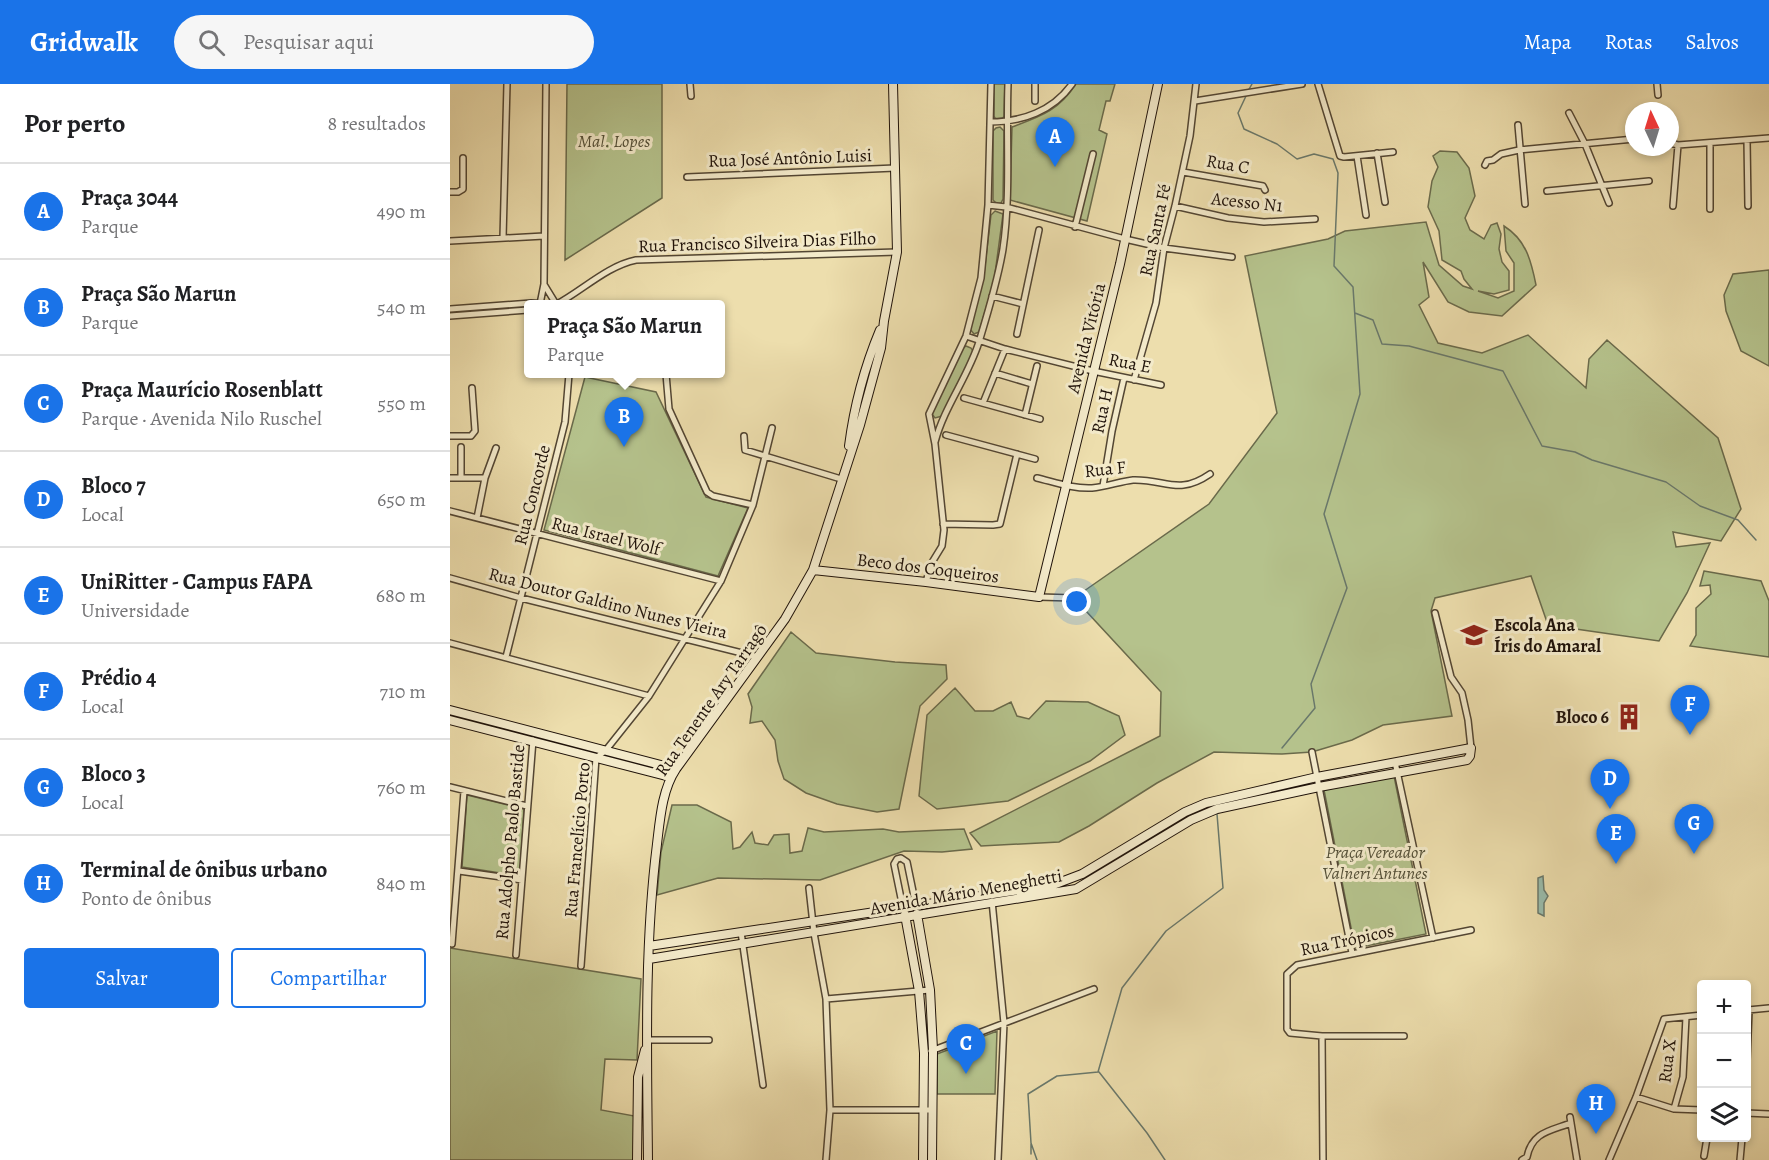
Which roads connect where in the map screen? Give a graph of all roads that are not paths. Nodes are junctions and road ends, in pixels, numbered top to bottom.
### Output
1 (507, 84) edge
2 (546, 84) edge
3 (690, 84) edge
4 (893, 84) edge
5 (991, 84) edge
6 (1008, 84) edge
7 (1035, 84) edge
8 (1072, 84) edge
9 (1158, 84) edge
10 (1196, 84) edge
11 (1240, 84) edge
12 (1302, 84) edge
13 (1318, 84) edge
14 (1657, 84) edge
15 (1240, 92) junction
16 (1658, 95) dead end
17 (691, 96) dead end
18 (1035, 101) dead end
19 (1195, 101) junction
20 (1569, 113) dead end
21 (990, 122) junction
22 (1006, 122) junction
23 (1518, 125) dead end
24 (1769, 138) edge
25 (1625, 140) edge
26 (1747, 140) junction
27 (1710, 143) junction
28 (1585, 144) junction
29 (1679, 145) edge
30 (1519, 150) junction
31 (1393, 152) dead end
32 (1377, 153) junction
33 (1093, 154) dead end
34 (1357, 156) junction
35 (1677, 156) edge
36 (463, 158) dead end
37 (1485, 165) dead end
38 (895, 168) junction
39 (1183, 172) junction
40 (687, 177) dead end
41 (1649, 181) dead end
42 (1602, 186) junction
43 (1265, 190) dead end
44 (1548, 191) dead end
45 (450, 192) edge
46 (1385, 202) dead end
47 (1609, 203) dead end
48 (1525, 204) dead end
49 (988, 205) junction
50 (1175, 206) junction
51 (1673, 206) dead end
52 (1748, 206) dead end
53 (1006, 207) junction
54 (1710, 209) dead end
55 (1366, 215) dead end
56 (1315, 219) dead end
57 (1075, 227) junction
58 (1039, 230) dead end
59 (544, 236) junction
60 (503, 238) junction
61 (1125, 240) junction
62 (450, 241) edge
63 (1164, 248) junction
64 (897, 252) junction
65 (1232, 257) dead end
66 (544, 284) junction
67 (572, 296) junction
68 (992, 296) junction
69 (542, 300) edge
70 (554, 300) edge
71 (564, 300) edge
72 (572, 300) edge
73 (1023, 304) junction
74 (524, 305) edge
75 (450, 309) edge
76 (524, 310) edge
77 (450, 316) edge
78 (1017, 334) dead end
79 (966, 336) junction
80 (979, 341) junction
81 (1005, 349) junction
82 (1037, 366) dead end
83 (1093, 371) junction
84 (995, 374) junction
85 (569, 378) edge
86 (666, 378) edge
87 (1124, 378) junction
88 (1134, 380) junction
89 (1032, 384) junction
90 (1161, 384) dead end
91 (472, 388) dead end
92 (964, 398) dead end
93 (982, 403) junction
94 (1025, 415) junction
95 (929, 417) junction
96 (1040, 419) dead end
97 (942, 420) junction
98 (772, 428) dead end
99 (946, 435) dead end
100 (450, 436) edge
101 (744, 436) dead end
102 (935, 444) junction
103 (460, 447) dead end
104 (496, 448) dead end
105 (1017, 454) junction
106 (765, 455) junction
107 (1035, 459) dead end
108 (1210, 474) dead end
109 (450, 478) edge
110 (461, 478) junction
111 (485, 478) junction
112 (1037, 478) dead end
113 (842, 479) junction
114 (1065, 485) junction
115 (1103, 486) junction
116 (753, 505) junction
117 (450, 511) edge
118 (477, 518) junction
119 (943, 524) junction
120 (538, 534) junction
121 (813, 570) junction
122 (450, 578) edge
123 (721, 581) junction
124 (926, 582) junction
125 (1039, 597) junction
126 (520, 598) junction
127 (1074, 598) dead end
128 (1435, 614) dead end
129 (686, 638) junction
130 (450, 643) edge
131 (506, 657) junction
132 (758, 657) junction
133 (649, 696) junction
134 (450, 710) edge
135 (450, 720) edge
136 (535, 733) junction
137 (532, 743) junction
138 (1471, 748) junction
139 (606, 750) junction
140 (1312, 752) dead end
141 (596, 758) junction
142 (1395, 762) junction
143 (676, 769) junction
144 (1397, 772) junction
145 (670, 777) junction
146 (1317, 777) junction
147 (450, 787) edge
148 (1319, 787) junction
149 (464, 791) junction
150 (1206, 803) junction
151 (527, 806) junction
152 (1209, 812) junction
153 (1138, 840) junction
154 (1142, 849) junction
155 (459, 871) junction
156 (1072, 878) junction
157 (522, 880) junction
158 (809, 888) dead end
159 (1076, 889) junction
160 (991, 895) junction
161 (992, 904) junction
162 (916, 906) junction
163 (903, 908) junction
164 (918, 916) junction
165 (905, 918) junction
166 (813, 921) junction
167 (1471, 930) dead end
168 (741, 932) junction
169 (814, 933) junction
170 (1433, 938) junction
171 (742, 943) junction
172 (452, 944) dead end
173 (649, 946) junction
174 (1352, 953) junction
175 (516, 955) dead end
176 (649, 959) junction
177 (581, 966) dead end
178 (1094, 989) dead end
179 (930, 990) junction
180 (919, 991) junction
181 (826, 999) junction
182 (1769, 1008) edge
183 (1751, 1010) edge
184 (1697, 1016) edge
185 (1686, 1017) junction
186 (1004, 1023) junction
187 (1322, 1036) junction
188 (1404, 1036) dead end
189 (647, 1040) junction
190 (709, 1040) dead end
191 (933, 1050) junction
192 (924, 1053) junction
193 (638, 1079) junction
194 (648, 1080) junction
195 (763, 1085) dead end
196 (1636, 1097) junction
197 (1674, 1109) junction
198 (830, 1110) junction
199 (933, 1110) junction
200 (1697, 1110) edge
201 (924, 1111) junction
202 (1751, 1113) edge
203 (1769, 1114) edge
204 (1706, 1142) edge
205 (1742, 1142) edge
206 (1704, 1156) dead end
207 (637, 1160) edge
208 (648, 1160) edge
209 (826, 1160) edge
210 (923, 1160) edge
211 (932, 1160) edge
212 (998, 1160) edge
213 (1323, 1160) edge
214 (1522, 1160) edge
215 (1577, 1160) edge
216 (1609, 1160) edge
217 (1740, 1160) edge

1 - 60 street
2 - 59 street
3 - 17 street
4 - 38 street, Rua Tenente Ary Tarragô
5 - 21 street
6 - 22 street
7 - 18 street
8 - 22 street
9 - 61 street, Avenida Vitória
10 - 19 street, Rua Santa Fé
11 - 15 street
12 - 15 street
13 - 34 street
14 - 16 street
15 - 19 street
19 - 39 street, Rua Santa Fé
20 - 28 street
21 - 22 street
21 - 49 street
22 - 53 street
23 - 30 street
24 - 26 street
25 - 28 street
26 - 27 street
26 - 52 street
27 - 29 street
27 - 54 street
28 - 30 street
28 - 42 street
30 - 37 street
30 - 48 street
31 - 32 street
32 - 34 street
32 - 46 street
33 - 57 street
34 - 55 street
35 - 51 street
36 - 45 street
38 - 40 street, Rua José Antônio Luisi
38 - 64 street, Rua Tenente Ary Tarragô
39 - 43 street, Rua C
39 - 50 street, Rua Santa Fé
41 - 42 street
42 - 44 street
42 - 47 street
49 - 53 street
49 - 79 street
50 - 56 street, Acesso N1
50 - 63 street, Rua Santa Fé
53 - 57 street
53 - 68 street
57 - 61 street
58 - 73 street
59 - 60 street
59 - 66 street
60 - 62 street
61 - 63 street
61 - 83 street, Avenida Vitória
63 - 65 street
63 - 88 street, Rua Santa Fé
64 - 67 street, Rua Francisco Silveira Dias Filho
64 - 113 street, Rua Tenente Ary Tarragô
66 - 69 street
66 - 70 street
67 - 71 street, Rua Francisco Silveira Dias Filho
67 - 72 street
68 - 73 street
68 - 80 street
73 - 78 street
74 - 75 street
76 - 77 street
79 - 80 street, Rua E
79 - 95 street
80 - 81 street, Rua E
80 - 97 street
81 - 83 street, Rua E
81 - 84 street
82 - 89 street
83 - 87 street, Rua E
83 - 114 street, Avenida Vitória
84 - 89 street
84 - 93 street
85 - 120 street, Rua Concorde
86 - 116 street
87 - 88 street, Rua E
87 - 115 street, Rua H
88 - 90 street, Rua E
89 - 94 street
91 - 100 street
92 - 93 street
93 - 94 street
94 - 96 street
95 - 97 street
95 - 102 street
97 - 102 street
98 - 106 street, Rua Francelício Porto
99 - 105 street
101 - 106 street
102 - 119 street
103 - 110 street
104 - 111 street
105 - 107 street
105 - 119 street
106 - 113 street
106 - 116 street, Rua Francelício Porto
108 - 115 street, Rua F
109 - 110 street
110 - 111 street
111 - 118 street
112 - 114 street, Rua F
113 - 121 street, Rua Tenente Ary Tarragô
114 - 115 street, Rua F
114 - 125 street, Avenida Vitória
116 - 123 street, Rua Francelício Porto
117 - 118 street, Rua Israel Wolf
118 - 120 street, Rua Israel Wolf
119 - 124 street
120 - 123 street, Rua Israel Wolf
120 - 126 street, Rua Concorde
121 - 124 street, Beco dos Coqueiros
121 - 132 street, Rua Tenente Ary Tarragô
122 - 126 street, Rua Doutor Galdino Nunes Vieira
123 - 129 street, Rua Francelício Porto
124 - 125 street, Beco dos Coqueiros
125 - 127 street
126 - 129 street, Rua Doutor Galdino Nunes Vieira
126 - 131 street, Rua Concorde
128 - 138 street
129 - 132 street, Rua Doutor Galdino Nunes Vieira
129 - 133 street, Rua Francelício Porto
130 - 131 street
131 - 133 street
132 - 143 street, Rua Tenente Ary Tarragô
133 - 139 street, Rua Francelício Porto
134 - 136 street
135 - 137 street
136 - 137 street, Rua Adolpho Paolo Bastide
136 - 139 street
137 - 141 street
137 - 151 street, Rua Adolpho Paolo Bastide
138 - 142 street, Avenida Mário Meneghetti
138 - 144 street, Avenida Mário Meneghetti
139 - 141 street, Rua Francelício Porto
139 - 143 street
140 - 146 street
141 - 145 street
141 - 177 street, Rua Francelício Porto
142 - 144 street
142 - 146 street, Avenida Mário Meneghetti
143 - 145 street, Rua Tenente Ary Tarragô
144 - 148 street, Avenida Mário Meneghetti
144 - 170 street
145 - 173 street, Rua Tenente Ary Tarragô
146 - 148 street
146 - 150 street, Avenida Mário Meneghetti
147 - 149 street
148 - 152 street, Avenida Mário Meneghetti
148 - 174 street
149 - 151 street
149 - 155 street
150 - 152 street
150 - 153 street, Avenida Mário Meneghetti
151 - 157 street, Rua Adolpho Paolo Bastide
152 - 154 street, Avenida Mário Meneghetti
153 - 154 street
153 - 156 street, Avenida Mário Meneghetti
154 - 159 street, Avenida Mário Meneghetti
155 - 157 street
155 - 172 street
156 - 159 street
156 - 160 street, Avenida Mário Meneghetti
157 - 175 street, Rua Adolpho Paolo Bastide
158 - 166 street
159 - 161 street, Avenida Mário Meneghetti
160 - 161 street
160 - 162 street, Avenida Mário Meneghetti
161 - 164 street, Avenida Mário Meneghetti
161 - 186 street
162 - 163 street, Avenida Mário Meneghetti
162 - 163 street
162 - 164 street
163 - 165 street
163 - 166 street, Avenida Mário Meneghetti
164 - 165 street, Avenida Mário Meneghetti
164 - 179 street
165 - 169 street, Avenida Mário Meneghetti
165 - 180 street
166 - 168 street, Avenida Mário Meneghetti
166 - 169 street
167 - 170 street, Rua Trópicos
168 - 171 street
168 - 173 street, Avenida Mário Meneghetti
169 - 171 street, Avenida Mário Meneghetti
169 - 181 street
170 - 174 street, Rua Trópicos
171 - 176 street, Avenida Mário Meneghetti
171 - 195 street
173 - 176 street, Rua Tenente Ary Tarragô
174 - 187 street, Rua Trópicos
176 - 189 street, Rua Tenente Ary Tarragô
178 - 186 street
179 - 180 street
179 - 191 street
180 - 181 street
180 - 192 street
181 - 198 street
182 - 183 street
184 - 185 street
185 - 196 street
185 - 197 street, Rua X
186 - 191 street
186 - 212 street
187 - 188 street
187 - 213 street
189 - 190 street
189 - 193 street, Rua Tenente Ary Tarragô
189 - 194 street, Rua Tenente Ary Tarragô
191 - 192 street
191 - 199 street
192 - 201 street
193 - 194 street
193 - 207 street, Rua Tenente Ary Tarragô
194 - 208 street, Rua Tenente Ary Tarragô
196 - 197 street
196 - 216 street
197 - 200 street
198 - 201 street
198 - 209 street
199 - 201 street
199 - 211 street
201 - 210 street
202 - 203 street
204 - 206 street
205 - 217 street
214 - 215 street

